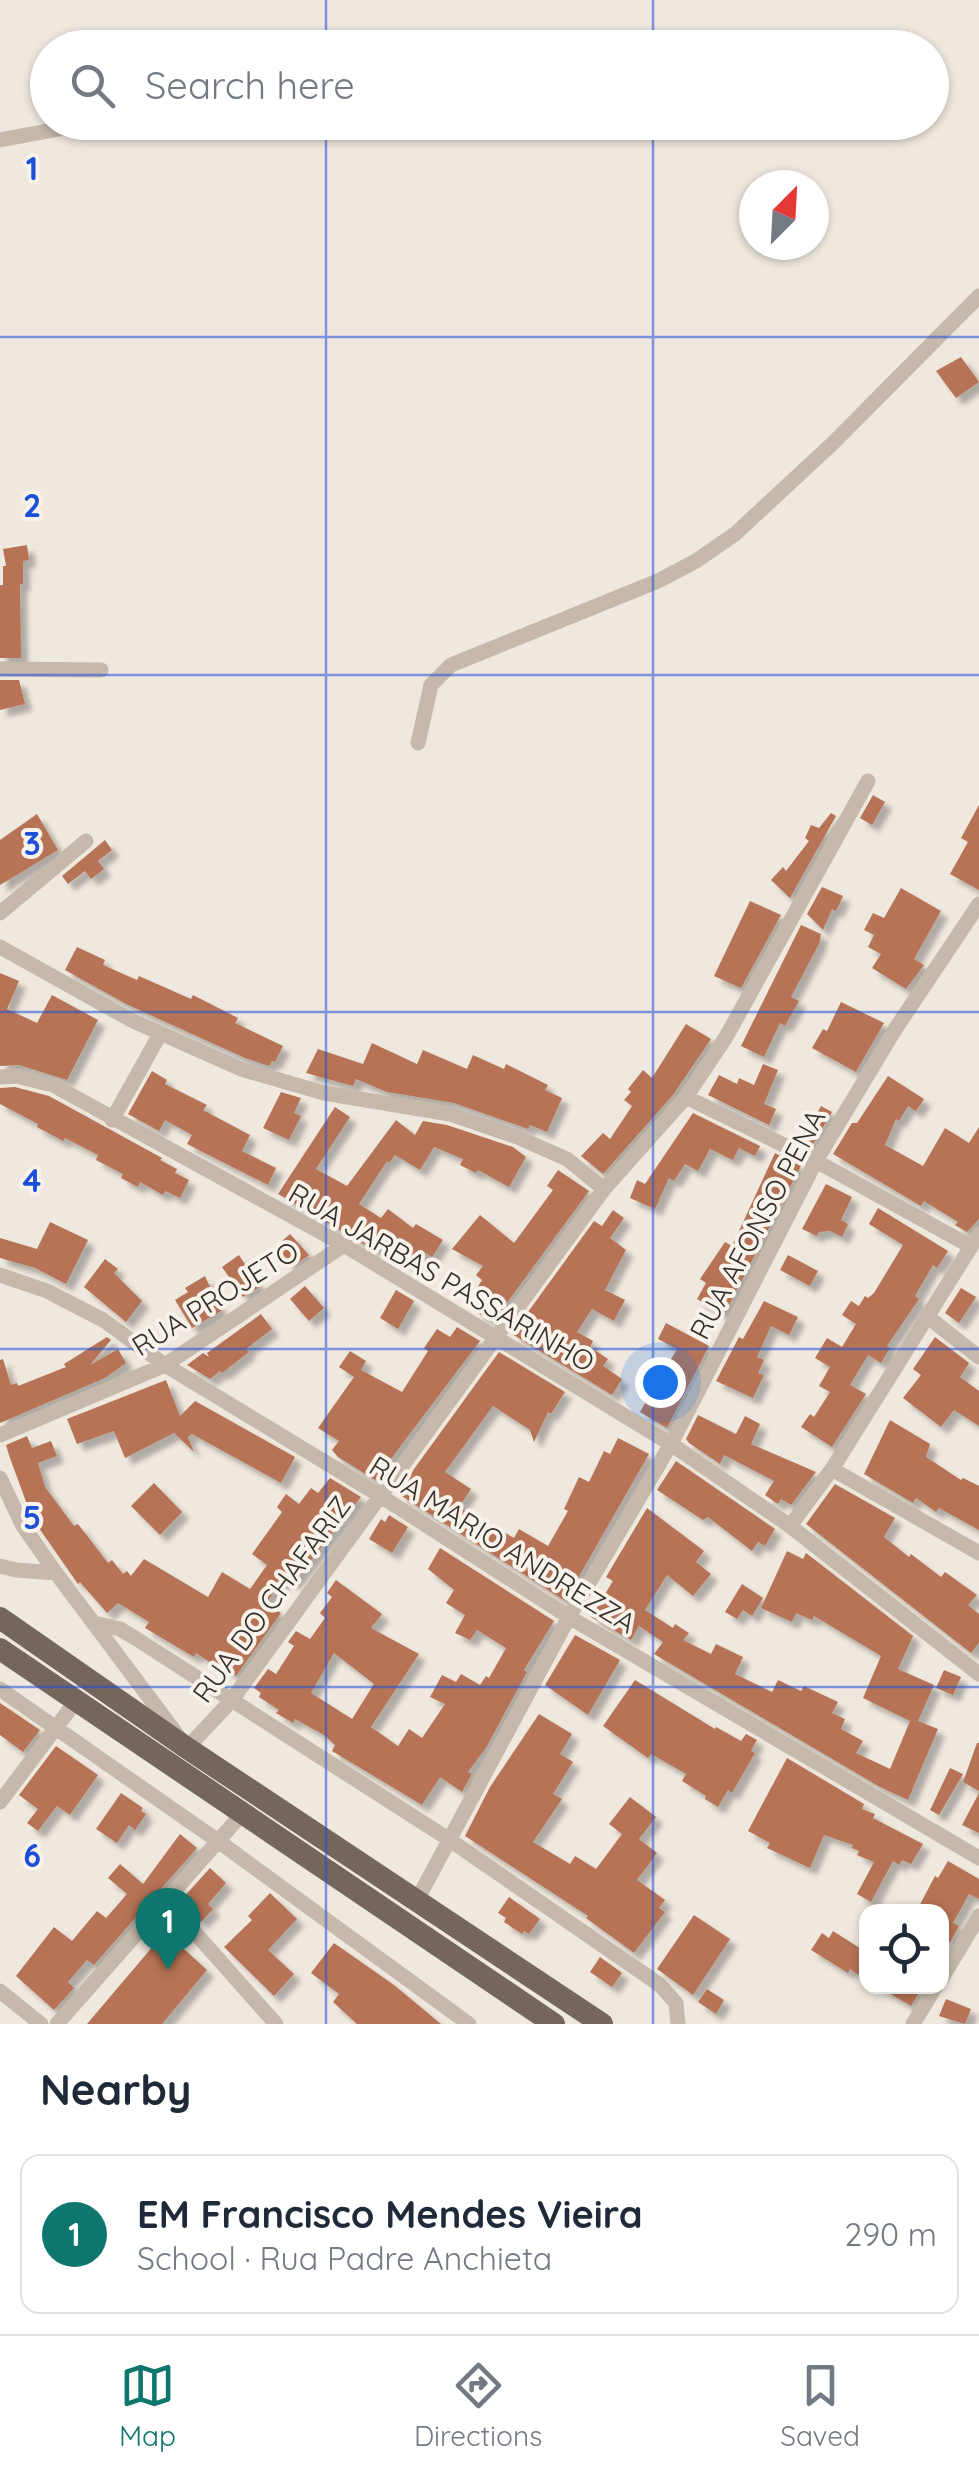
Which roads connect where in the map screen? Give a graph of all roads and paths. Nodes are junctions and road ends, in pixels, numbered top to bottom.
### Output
1 (30, 134) edge
2 (0, 140) edge
3 (979, 296) edge
4 (0, 669) edge
5 (101, 670) dead end
6 (418, 743) dead end
7 (868, 781) dead end
8 (86, 841) dead end
9 (979, 904) edge
10 (0, 913) edge
11 (0, 948) edge
12 (160, 1034) junction
13 (0, 1077) edge
14 (686, 1097) junction
15 (112, 1120) junction
16 (816, 1161) junction
17 (604, 1189) junction
18 (975, 1240) edge
19 (344, 1245) junction
20 (0, 1275) edge
21 (928, 1317) junction
22 (497, 1336) junction
23 (979, 1357) edge
24 (165, 1365) junction
25 (0, 1435) edge
26 (670, 1444) junction
27 (832, 1469) junction
28 (0, 1478) edge
29 (379, 1495) junction
30 (790, 1526) junction
31 (979, 1553) edge
32 (0, 1566) edge
33 (56, 1573) junction
34 (569, 1617) junction
35 (0, 1618) edge
36 (94, 1623) junction
37 (0, 1650) edge
38 (979, 1674) edge
39 (0, 1689) edge
40 (76, 1701) junction
41 (232, 1701) junction
42 (56, 1729) junction
43 (187, 1748) junction
44 (172, 1767) junction
45 (0, 1802) edge
46 (242, 1814) junction
47 (218, 1840) junction
48 (450, 1840) junction
49 (979, 1858) edge
50 (166, 1900) junction
51 (418, 1900) junction
52 (979, 1916) edge
53 (466, 1932) junction
54 (452, 1955) junction
55 (949, 1966) edge
56 (0, 1991) edge
57 (931, 1994) edge
58 (546, 2022) edge
59 (41, 2024) edge
60 (57, 2024) edge
61 (276, 2024) edge
62 (469, 2024) edge
63 (602, 2024) edge
64 (678, 2024) edge
65 (913, 2024) edge

1 - 2 street
3 - 6 street
4 - 5 street
7 - 14 street, RUA DO CHAFARIZ
8 - 10 street
9 - 16 street, RUA AFONSO PENA
11 - 12 street
12 - 15 street
12 - 17 street
13 - 15 street, RUA JARBAS PASSARINHO
14 - 16 street
14 - 17 street, RUA DO CHAFARIZ
15 - 19 street, RUA JARBAS PASSARINHO
16 - 18 street
16 - 26 street, RUA AFONSO PENA
17 - 22 street, RUA DO CHAFARIZ
18 - 21 street
19 - 22 street, RUA JARBAS PASSARINHO
19 - 24 street, RUA PROJETO
20 - 24 street, RUA MARIO ANDREZZA
21 - 23 street
21 - 27 street
22 - 26 street, RUA JARBAS PASSARINHO
22 - 29 street, RUA DO CHAFARIZ
24 - 25 street, RUA PROJETO
24 - 29 street, RUA MARIO ANDREZZA
26 - 30 street, RUA JARBAS PASSARINHO
26 - 34 street, RUA AFONSO PENA
27 - 30 street
27 - 31 street
28 - 33 street
29 - 34 street, RUA MARIO ANDREZZA
29 - 41 street, RUA DO CHAFARIZ
30 - 38 street, RUA JARBAS PASSARINHO
32 - 33 street
33 - 36 street
34 - 48 street, RUA AFONSO PENA
34 - 49 street, RUA MARIO ANDREZZA
35 - 43 main road
36 - 41 street
36 - 43 street
37 - 40 main road
39 - 42 street
40 - 42 street
40 - 44 main road
41 - 43 street, RUA DO CHAFARIZ
41 - 48 street
42 - 45 street
42 - 47 street
43 - 44 main road
43 - 51 main road
44 - 46 main road
46 - 47 street
46 - 54 main road
47 - 50 street
47 - 62 street
48 - 51 street, RUA AFONSO PENA
48 - 64 street
50 - 60 street
50 - 61 street
51 - 53 main road
52 - 55 street
53 - 54 main road
53 - 63 main road
54 - 58 main road
56 - 59 street
57 - 65 street

